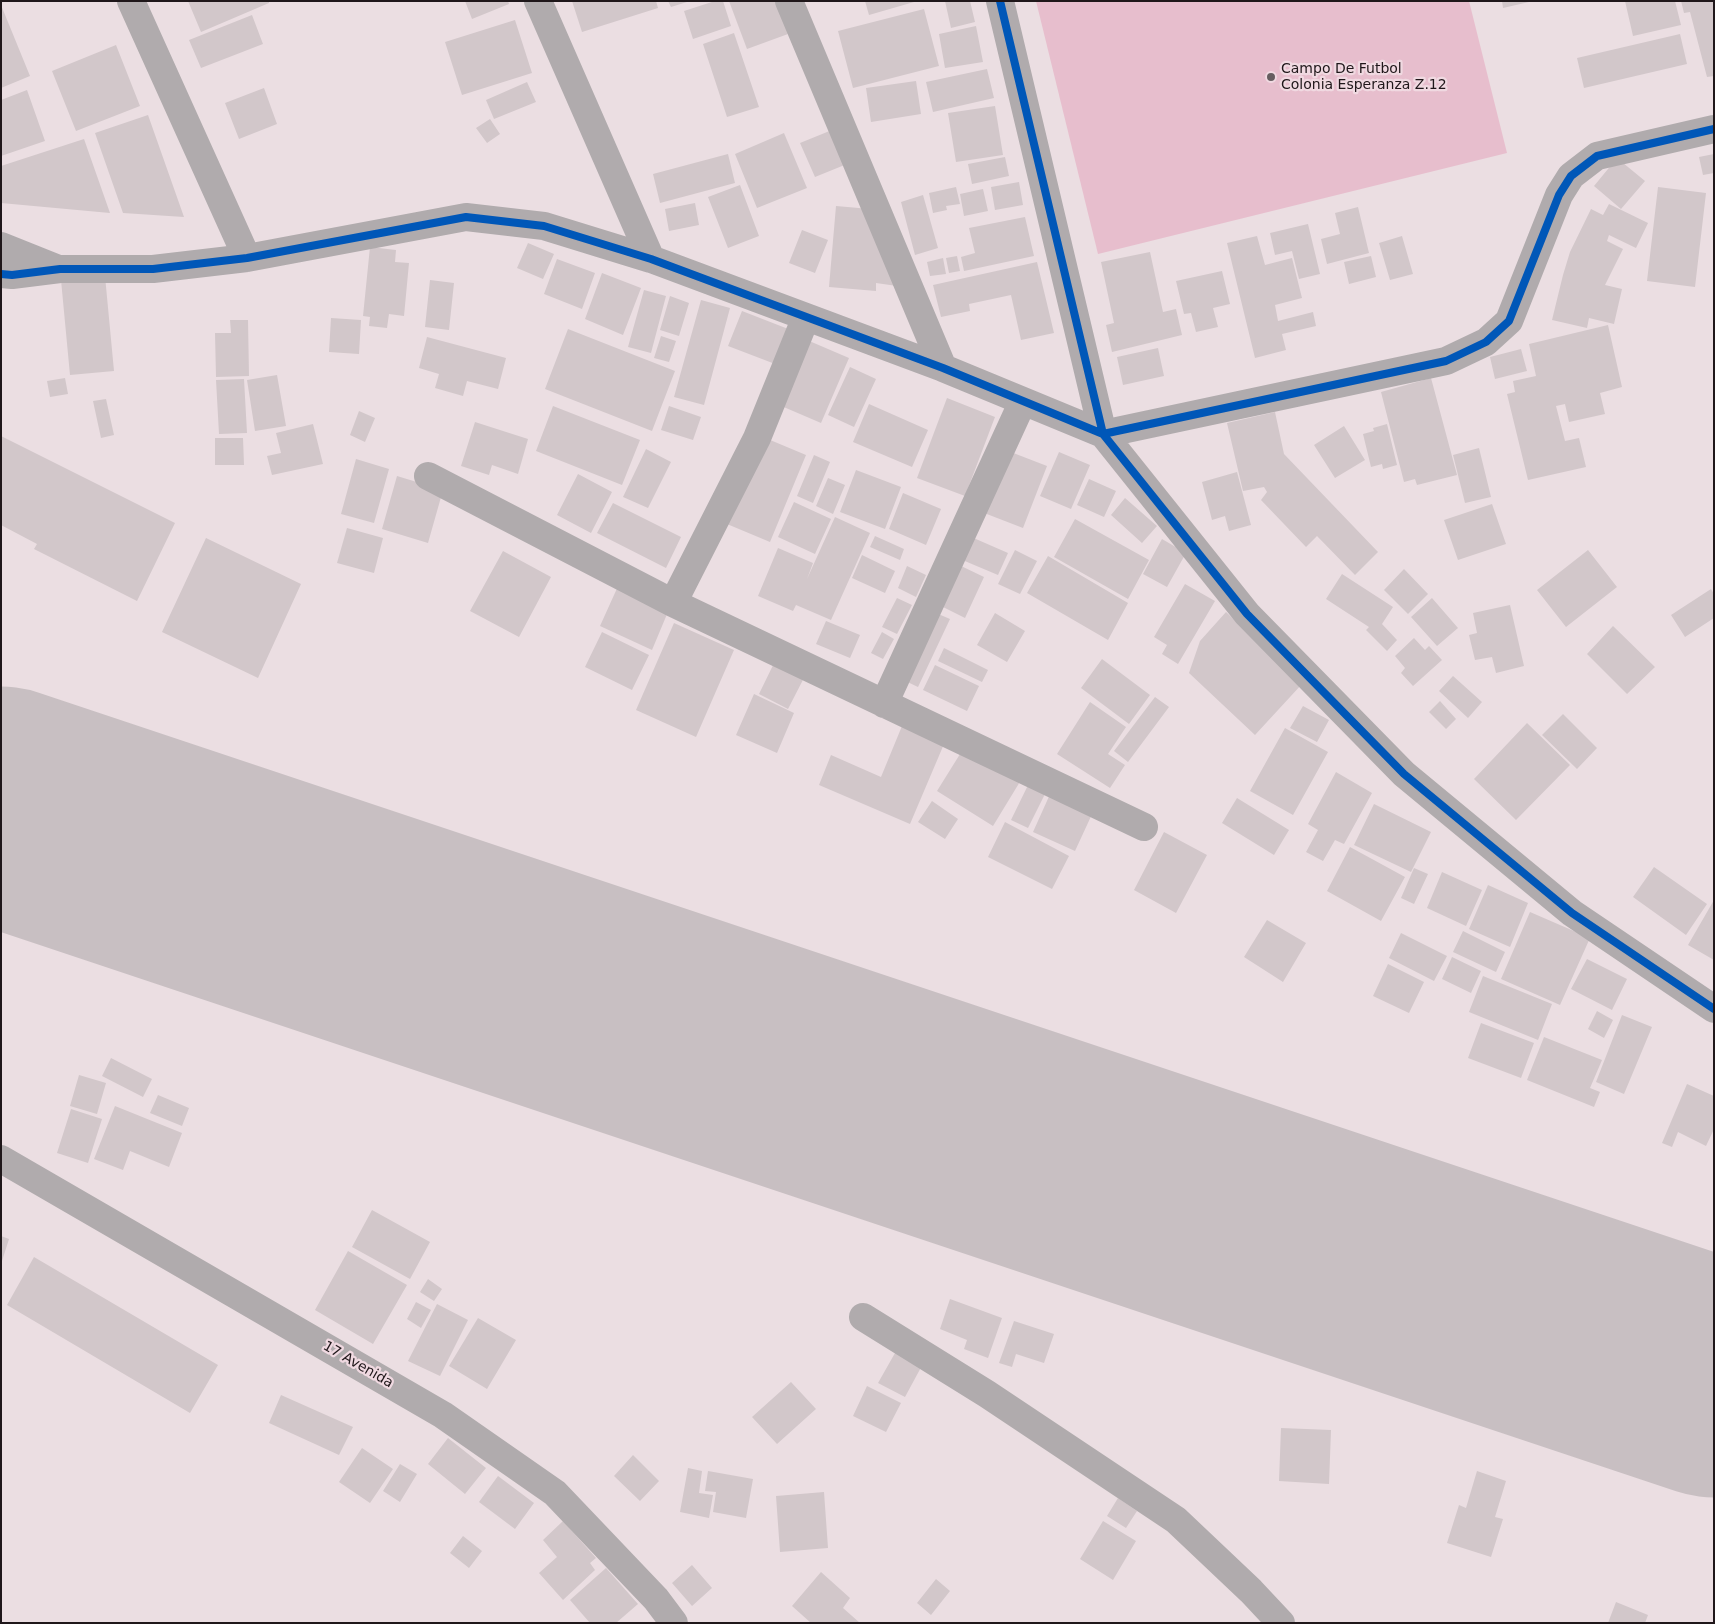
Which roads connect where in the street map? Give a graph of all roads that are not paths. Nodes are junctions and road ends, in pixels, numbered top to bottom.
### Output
1 (131, 1) edge
2 (538, 1) edge
3 (789, 1) edge
4 (1000, 1) edge
5 (1714, 129) edge
6 (1, 246) edge
7 (247, 258) junction
8 (651, 259) junction
9 (60, 269) junction
10 (1, 274) edge
11 (806, 317) junction
12 (943, 368) junction
13 (1023, 401) junction
14 (1103, 434) junction
15 (428, 476) dead end
16 (673, 603) junction
17 (884, 704) junction
18 (1144, 827) dead end
19 (1714, 1010) edge
20 (1, 1159) edge
21 (862, 1316) dead end
22 (674, 1623) edge
23 (1281, 1623) edge

1 - 7 street
2 - 8 street
3 - 12 street
4 - 14 street
5 - 14 street
6 - 9 street
7 - 8 street
7 - 9 street
8 - 11 street
9 - 10 street
11 - 12 street
11 - 16 street
12 - 13 street
13 - 14 street
13 - 17 street
14 - 19 street
15 - 16 street
16 - 17 street
17 - 18 street
20 - 22 street, 17 Avenida
21 - 23 street

